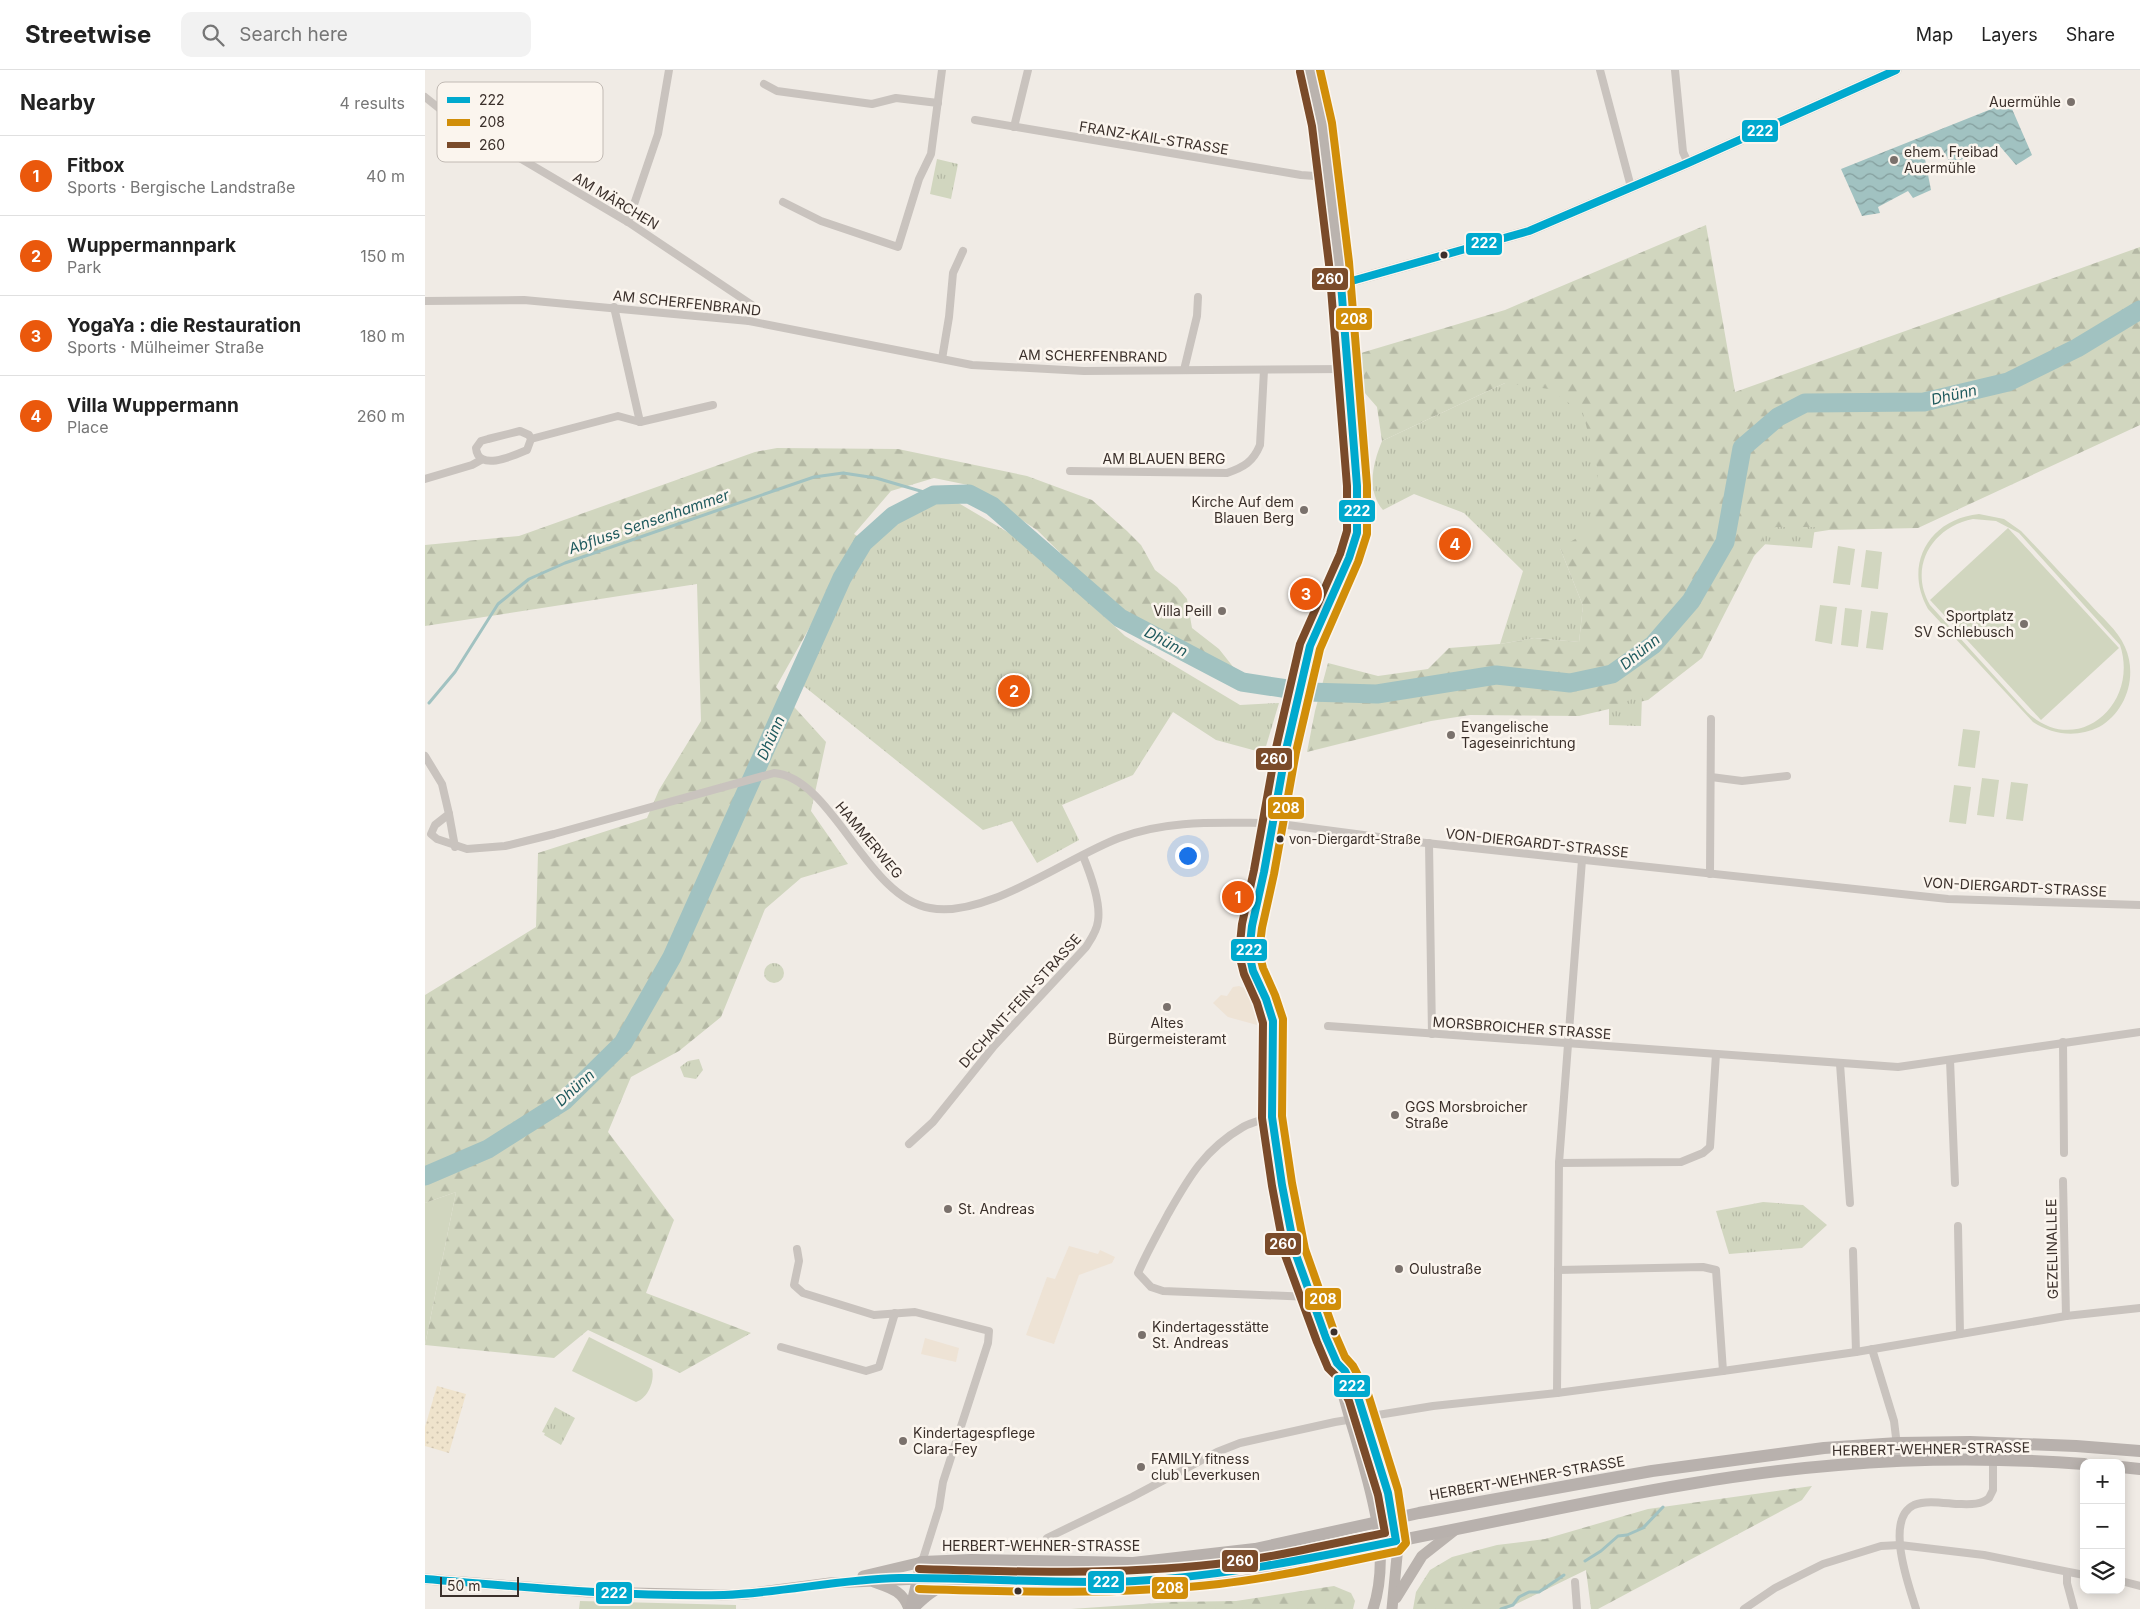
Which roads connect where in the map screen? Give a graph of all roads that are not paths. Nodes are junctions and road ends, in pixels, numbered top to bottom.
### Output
1 (669, 70) edge
2 (942, 70) edge
3 (1028, 70) edge
4 (1310, 70) edge
5 (1600, 70) edge
6 (1675, 70) edge
7 (1896, 70) edge
8 (764, 84) dead end
9 (425, 97) edge
10 (938, 104) junction
11 (437, 107) edge
12 (975, 120) dead end
13 (1014, 127) junction
14 (526, 162) edge
15 (1688, 163) junction
16 (1329, 177) junction
17 (1631, 187) junction
18 (783, 202) dead end
19 (628, 222) junction
20 (963, 251) dead end
21 (1341, 284) junction
22 (1198, 298) dead end
23 (425, 301) edge
24 (613, 307) junction
25 (749, 322) junction
26 (942, 359) junction
27 (1346, 369) junction
28 (1184, 370) junction
29 (1264, 370) junction
30 (713, 405) dead end
31 (640, 422) junction
32 (531, 439) junction
33 (481, 460) junction
34 (1070, 471) dead end
35 (425, 479) edge
36 (1711, 718) dead end
37 (425, 756) edge
38 (1787, 776) dead end
39 (1711, 777) junction
40 (449, 814) junction
41 (1272, 823) junction
42 (1429, 844) junction
43 (455, 846) junction
44 (1083, 856) junction
45 (1582, 860) junction
46 (1709, 874) junction
47 (2140, 905) edge
48 (1327, 1026) dead end
49 (2140, 1032) edge
50 (1433, 1034) junction
51 (1569, 1042) junction
52 (2063, 1042) junction
53 (1716, 1054) junction
54 (1950, 1060) junction
55 (1840, 1064) junction
56 (1272, 1117) junction
57 (909, 1144) dead end
58 (2064, 1153) dead end
59 (1559, 1163) junction
60 (2063, 1181) dead end
61 (1955, 1183) dead end
62 (1850, 1203) dead end
63 (1958, 1226) dead end
64 (797, 1249) dead end
65 (1853, 1251) dead end
66 (1557, 1270) junction
67 (1311, 1297) junction
68 (2140, 1308) edge
69 (895, 1312) junction
70 (2066, 1316) junction
71 (1960, 1334) junction
72 (781, 1347) dead end
73 (1872, 1349) junction
74 (1856, 1352) junction
75 (1337, 1363) junction
76 (1723, 1371) junction
77 (1557, 1393) junction
78 (1364, 1417) junction
79 (1350, 1420) junction
80 (1993, 1442) junction
81 (1898, 1443) junction
82 (2140, 1451) edge
83 (1993, 1460) junction
84 (1899, 1462) junction
85 (2080, 1464) edge
86 (2125, 1467) edge
87 (2140, 1469) edge
88 (1393, 1518) junction
89 (1376, 1522) junction
90 (1455, 1529) junction
91 (1047, 1538) dead end
92 (1396, 1542) junction
93 (1379, 1545) junction
94 (1900, 1545) junction
95 (922, 1562) junction
96 (2067, 1572) junction
97 (2080, 1574) edge
98 (425, 1579) edge
99 (919, 1579) junction
100 (957, 1580) junction
101 (870, 1581) junction
102 (1575, 1582) dead end
103 (831, 1583) junction
104 (2125, 1583) edge
105 (2140, 1586) edge
106 (1393, 1605) edge
107 (1755, 1606) edge
108 (911, 1609) edge
109 (1373, 1609) edge
110 (1577, 1609) edge
111 (1744, 1609) edge
112 (1916, 1609) edge
113 (2074, 1609) edge

1 - 19 street
2 - 10 street
3 - 13 street
4 - 16 main road
5 - 17 street
6 - 15 street
7 - 15 main road
8 - 10 street
9 - 11 street, AM MÄRCHEN
10 - 18 street
12 - 13 street, FRANZ-KAIL-STRASSE
13 - 16 street, FRANZ-KAIL-STRASSE
14 - 19 street, AM MÄRCHEN
15 - 17 main road
16 - 21 main road
17 - 21 main road
19 - 25 street, AM MÄRCHEN
20 - 26 street
21 - 27 main road
22 - 28 street, AM SCHERFENBRAND
23 - 24 street, AM SCHERFENBRAND
24 - 25 street, AM SCHERFENBRAND
24 - 31 street
25 - 26 street, AM SCHERFENBRAND
26 - 28 street, AM SCHERFENBRAND
27 - 29 street, AM SCHERFENBRAND
27 - 41 main road
28 - 29 street, AM SCHERFENBRAND
29 - 34 street, AM BLAUEN BERG
30 - 31 street
31 - 32 street
32 - 33 street
32 - 33 street
33 - 35 street
36 - 39 street
37 - 40 street
38 - 39 street
39 - 46 street
40 - 43 street
40 - 43 street, HAMMERWEG
41 - 42 street, VON-DIERGARDT-STRASSE
41 - 44 street, HAMMERWEG
41 - 56 main road
42 - 45 street, VON-DIERGARDT-STRASSE
42 - 50 street
43 - 44 street, HAMMERWEG
44 - 57 street, DECHANT-FEIN-STRASSE
45 - 46 street, VON-DIERGARDT-STRASSE
45 - 51 street
46 - 47 street, VON-DIERGARDT-STRASSE
48 - 50 street, MORSBROICHER STRASSE
49 - 52 street, MORSBROICHER STRASSE
50 - 51 street, MORSBROICHER STRASSE
51 - 53 street, MORSBROICHER STRASSE
51 - 59 street
52 - 54 street, MORSBROICHER STRASSE
52 - 58 street
53 - 55 street, MORSBROICHER STRASSE
53 - 59 street
54 - 55 street, MORSBROICHER STRASSE
54 - 61 street
55 - 62 street
56 - 67 main road
56 - 67 street
59 - 66 street
60 - 70 street, GEZELINALLEE
63 - 71 street
64 - 69 street
65 - 74 street
66 - 76 street
66 - 77 street
67 - 75 main road
68 - 70 street, GEZELINALLEE
69 - 72 street
69 - 95 street
70 - 71 street, GEZELINALLEE
71 - 73 street, GEZELINALLEE
73 - 74 street, GEZELINALLEE
73 - 81 street
74 - 76 street, GEZELINALLEE
75 - 78 main road
75 - 79 main road
76 - 77 street, GEZELINALLEE
77 - 78 street, GEZELINALLEE
78 - 79 street, GEZELINALLEE
78 - 88 main road
79 - 89 main road
79 - 91 street, GEZELINALLEE
80 - 81 main road, HERBERT-WEHNER-STRASSE
80 - 82 main road, HERBERT-WEHNER-STRASSE
80 - 83 street
81 - 84 street
81 - 88 main road, HERBERT-WEHNER-STRASSE
83 - 84 main road, HERBERT-WEHNER-STRASSE
83 - 85 main road, HERBERT-WEHNER-STRASSE
83 - 94 street
84 - 90 main road, HERBERT-WEHNER-STRASSE
86 - 87 main road
88 - 89 main road, HERBERT-WEHNER-STRASSE
88 - 92 main road
89 - 93 main road
89 - 95 main road, HERBERT-WEHNER-STRASSE
90 - 92 main road, HERBERT-WEHNER-STRASSE
90 - 106 main road
92 - 93 main road, HERBERT-WEHNER-STRASSE
92 - 106 main road
93 - 100 main road, HERBERT-WEHNER-STRASSE
93 - 109 main road
94 - 96 street
94 - 107 street
94 - 112 street
95 - 99 main road
95 - 103 main road
96 - 97 street
96 - 113 street
98 - 103 main road
99 - 100 main road, HERBERT-WEHNER-STRASSE
99 - 101 main road
99 - 108 main road
100 - 108 main road
101 - 103 main road
101 - 108 main road
102 - 110 street
104 - 105 street
107 - 111 street

